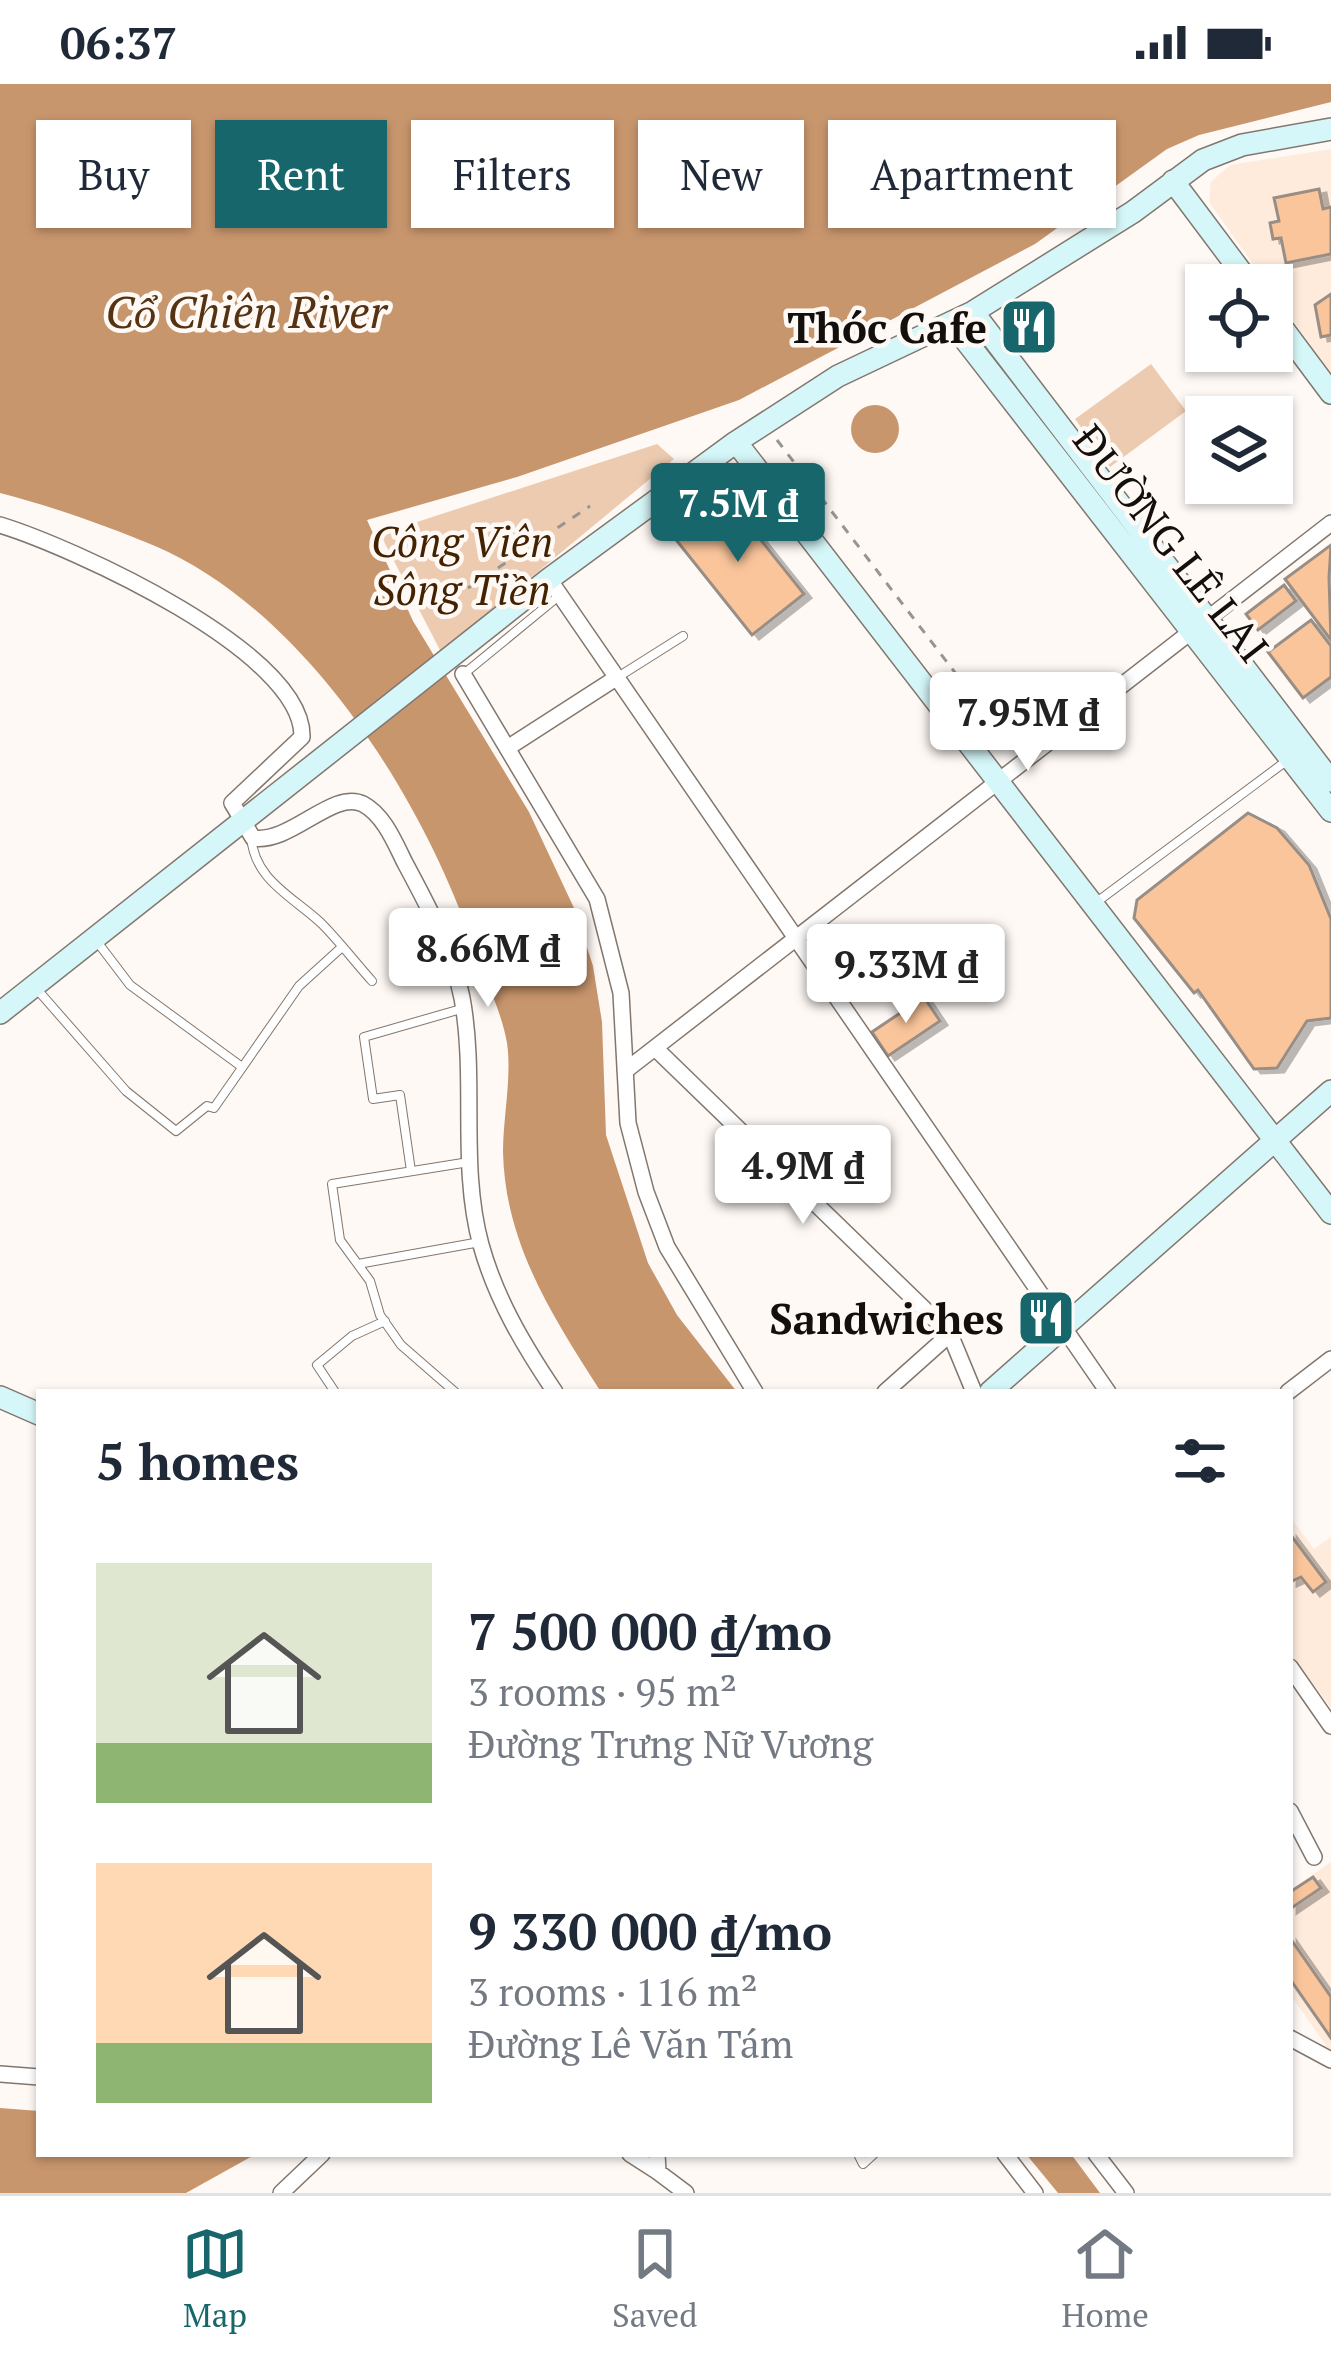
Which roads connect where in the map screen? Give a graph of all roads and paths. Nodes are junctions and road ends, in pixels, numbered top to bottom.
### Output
1 (1331, 129) edge
2 (1174, 182) junction
3 (1235, 264) edge
4 (973, 312) junction
5 (952, 322) junction
6 (1293, 342) edge
7 (1331, 393) edge
8 (765, 422) junction
9 (736, 442) junction
10 (590, 506) dead end
11 (1331, 524) edge
12 (0, 525) edge
13 (554, 587) junction
14 (468, 588) dead end
15 (1197, 625) junction
16 (682, 635) dead end
17 (464, 674) joint
18 (616, 678) junction
19 (509, 747) junction
20 (1290, 758) junction
21 (1026, 760) junction
22 (1331, 782) edge
23 (998, 783) junction
24 (1331, 812) edge
25 (246, 829) junction
26 (1093, 905) junction
27 (94, 938) junction
28 (796, 940) junction
29 (342, 946) junction
30 (372, 981) dead end
31 (34, 986) junction
32 (463, 1008) junction
33 (0, 1012) edge
34 (655, 1048) junction
35 (242, 1067) junction
36 (625, 1071) junction
37 (1331, 1091) edge
38 (1275, 1142) junction
39 (470, 1162) junction
40 (411, 1172) junction
41 (1331, 1213) edge
42 (480, 1242) junction
43 (358, 1264) junction
44 (385, 1321) junction
45 (1064, 1327) junction
46 (950, 1334) junction
47 (1331, 1359) edge
48 (333, 1389) edge
49 (452, 1389) edge
50 (553, 1389) edge
51 (753, 1389) edge
52 (888, 1389) edge
53 (973, 1389) edge
54 (993, 1389) edge
55 (1106, 1389) edge
56 (1292, 1389) edge
57 (0, 1396) edge
58 (36, 1413) edge
59 (1293, 1671) edge
60 (1330, 1723) edge
61 (1293, 1816) edge
62 (1314, 1857) dead end
63 (1293, 2040) edge
64 (1331, 2060) edge
65 (0, 2074) edge
66 (36, 2077) edge
67 (319, 2157) edge
68 (634, 2157) edge
69 (656, 2157) edge
70 (1007, 2157) edge
71 (1098, 2157) edge
72 (658, 2172) junction
73 (281, 2193) edge
74 (686, 2193) edge
75 (1035, 2193) edge
76 (1126, 2193) edge

1 - 2 main road
2 - 3 main road
2 - 4 main road
4 - 5 main road
4 - 15 main road, ĐƯỜNG LÊ LAI
5 - 8 main road
5 - 15 main road, ĐƯỜNG LÊ LAI
6 - 7 main road
8 - 9 main road
8 - 21 path
9 - 13 main road
9 - 23 main road
10 - 14 path
11 - 15 street
12 - 25 street
13 - 17 lane
13 - 18 street
13 - 25 main road
15 - 20 main road, ĐƯỜNG LÊ LAI
15 - 21 street
15 - 22 main road, ĐƯỜNG LÊ LAI
16 - 18 lane
17 - 19 street
18 - 19 street
18 - 28 street
19 - 36 street
20 - 24 main road, ĐƯỜNG LÊ LAI
20 - 26 lane
21 - 23 street
23 - 26 main road
23 - 28 street
25 - 27 main road
25 - 29 lane
25 - 32 street
26 - 38 main road
27 - 31 main road
27 - 35 lane
28 - 34 street
28 - 45 street
29 - 30 lane
29 - 35 lane
31 - 33 main road
31 - 35 lane
32 - 39 street
32 - 40 lane
34 - 36 street
34 - 46 street
36 - 51 street
37 - 38 main road
38 - 41 main road
38 - 45 main road
39 - 40 lane
39 - 42 street
40 - 43 lane
42 - 43 lane
42 - 50 street
43 - 44 lane
44 - 48 lane
44 - 49 lane
45 - 54 main road
45 - 55 street
46 - 52 street
46 - 53 street
47 - 56 street
57 - 58 main road
59 - 60 street
61 - 62 street
63 - 64 street
65 - 66 street
67 - 73 street
68 - 72 street
69 - 72 street
70 - 75 street
71 - 76 street
72 - 74 street

